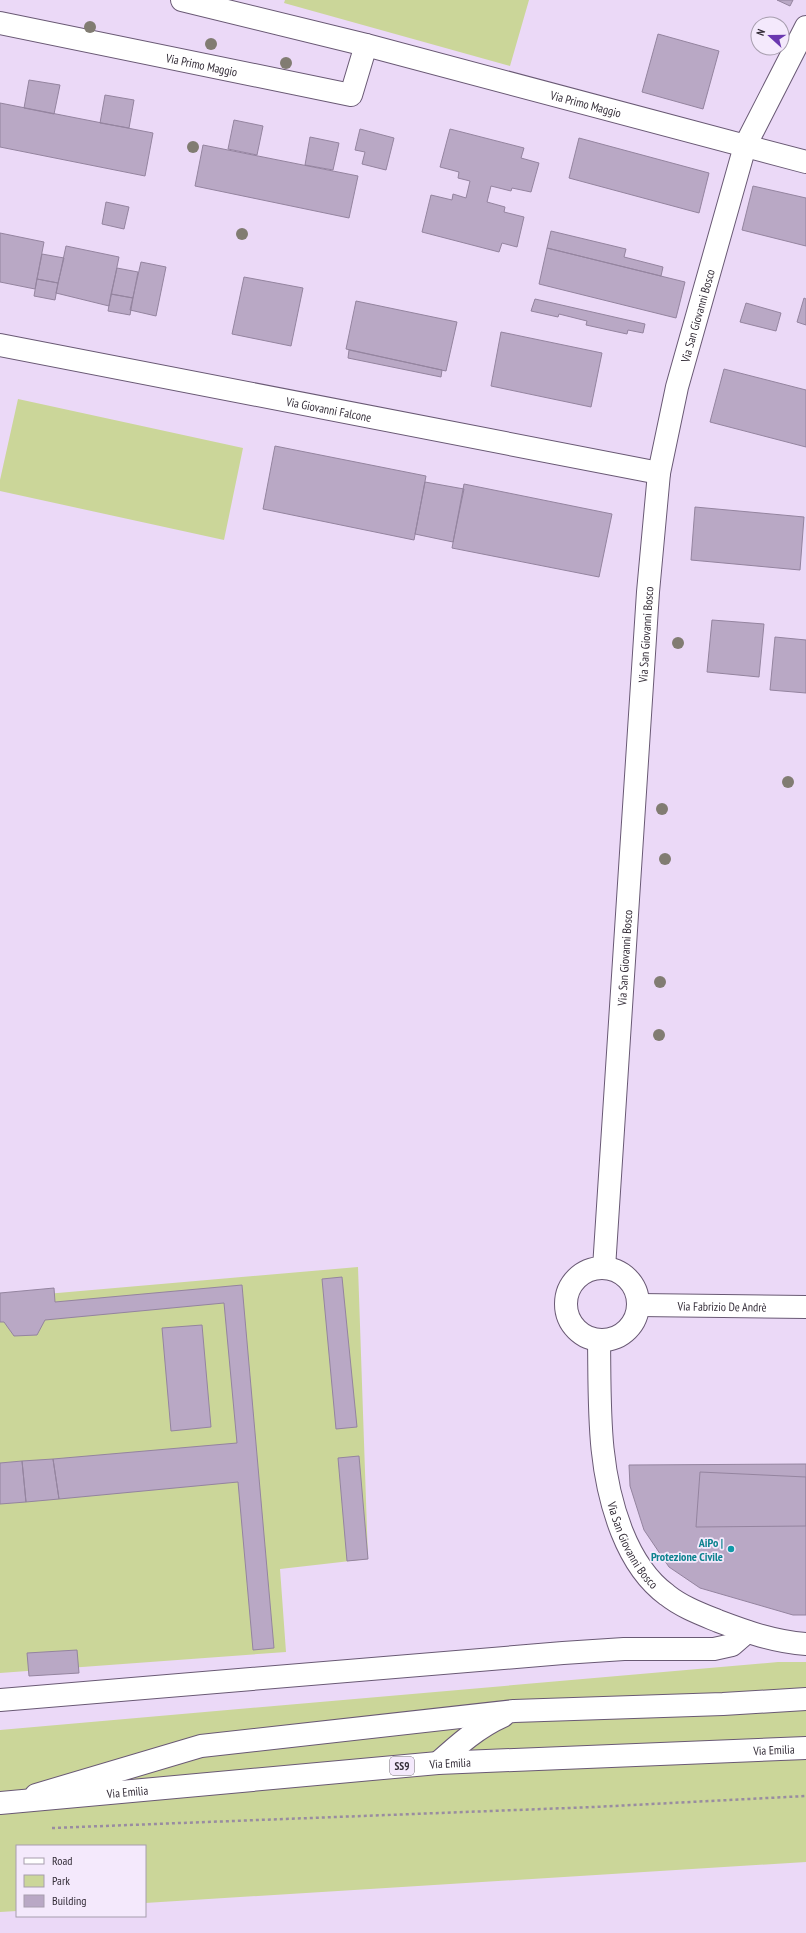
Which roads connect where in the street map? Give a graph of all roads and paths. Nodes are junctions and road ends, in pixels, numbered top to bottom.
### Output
1 (182, 0) edge
2 (0, 24) edge
3 (806, 27) edge
4 (366, 45) junction
5 (744, 146) junction
6 (806, 162) edge
7 (0, 345) edge
8 (659, 473) junction
9 (604, 1268) junction
10 (639, 1305) junction
11 (806, 1307) edge
12 (599, 1340) junction
13 (747, 1632) junction
14 (806, 1644) edge
15 (806, 1699) edge
16 (0, 1700) edge
17 (514, 1711) junction
18 (806, 1748) edge
19 (438, 1763) junction
20 (806, 1796) edge
21 (5, 1803) edge
22 (45, 1828) dead end

1 - 4 street, Via Primo Maggio
2 - 4 street, Via Primo Maggio
3 - 5 street, Via San Giovanni Bosco
4 - 5 street, Via Primo Maggio
5 - 6 street, Via Primo Maggio
5 - 8 street, Via San Giovanni Bosco
7 - 8 street, Via Giovanni Falcone
8 - 9 street, Via San Giovanni Bosco
9 - 10 street
9 - 12 street
10 - 11 street, Via Fabrizio De Andrè
10 - 12 street
12 - 13 street, Via San Giovanni Bosco
13 - 14 street, Via San Giovanni Bosco
13 - 16 street
15 - 17 street
17 - 19 street
17 - 21 street
18 - 19 street, Via Emilia / SS9
19 - 21 street, Via Emilia / SS9
20 - 22 path

